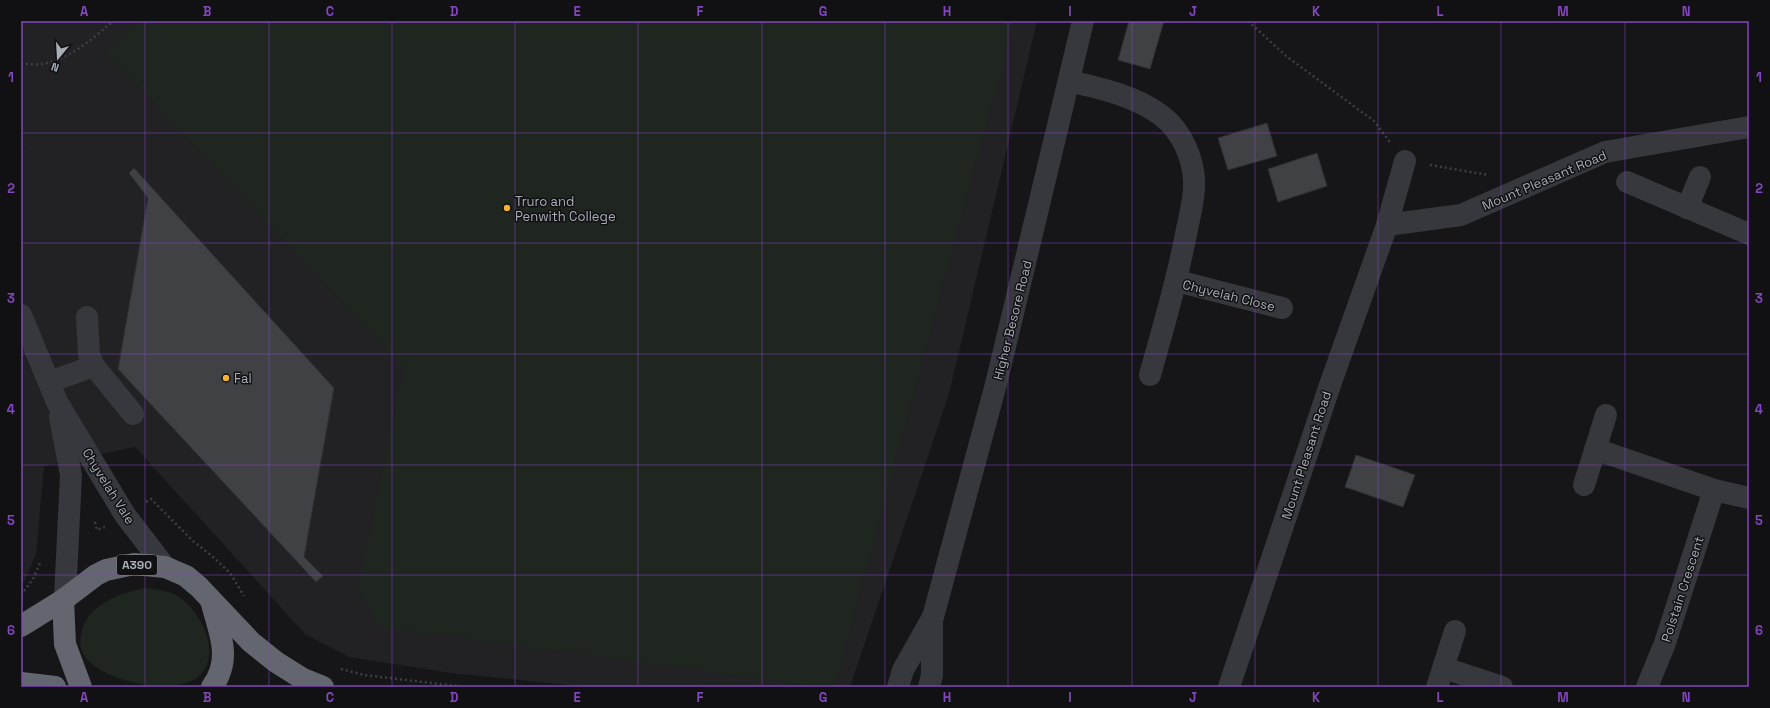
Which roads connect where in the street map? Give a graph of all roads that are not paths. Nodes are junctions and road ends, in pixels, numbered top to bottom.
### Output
1 (1084, 21) edge
2 (1069, 81) junction
3 (1749, 127) edge
4 (1405, 161) road end
5 (1700, 177) dead end
6 (1627, 182) dead end
7 (1687, 208) junction
8 (1387, 224) junction
9 (1749, 234) edge
10 (1177, 281) junction
11 (1282, 308) dead end
12 (21, 316) edge
13 (87, 317) dead end
14 (94, 366) junction
15 (1150, 375) dead end
16 (49, 382) junction
17 (57, 402) junction
18 (133, 414) dead end
19 (1606, 415) dead end
20 (1595, 449) junction
21 (1584, 485) dead end
22 (1714, 490) junction
23 (1749, 498) edge
24 (165, 567) junction
25 (64, 598) junction
26 (211, 600) junction
27 (932, 617) junction
28 (21, 626) edge
29 (1455, 631) dead end
30 (1441, 678) edge
31 (21, 683) edge
32 (55, 687) edge
33 (81, 687) edge
34 (212, 687) edge
35 (323, 687) edge
36 (898, 687) edge
37 (929, 687) edge
38 (1229, 687) edge
39 (1502, 687) edge
40 (1648, 687) edge

1 - 2 street, Higher Besore Road
2 - 10 street, Chyvelah Close
2 - 27 street, Higher Besore Road
3 - 8 street, Mount Pleasant Road
4 - 8 street, Mount Pleasant Road
5 - 7 street
6 - 7 street
7 - 9 street
8 - 38 street, Mount Pleasant Road
10 - 11 street, Chyvelah Close
10 - 15 street, Chyvelah Close
12 - 16 street, Chyvelah Vale
13 - 14 street
14 - 16 street
14 - 18 street
16 - 17 street, Chyvelah Vale
17 - 24 street, Chyvelah Vale
17 - 25 street, Chyvelah Vale
19 - 20 street
20 - 21 street
20 - 22 street
22 - 23 street
22 - 40 street, Polstain Crescent
24 - 25 highway, A390
24 - 26 highway, A390
25 - 28 highway, A390
25 - 33 highway
26 - 34 highway, A390
26 - 35 highway, A390
27 - 36 street, Higher Besore Road
27 - 37 street, Higher Besore Road
29 - 30 street
30 - 39 street
31 - 32 highway

